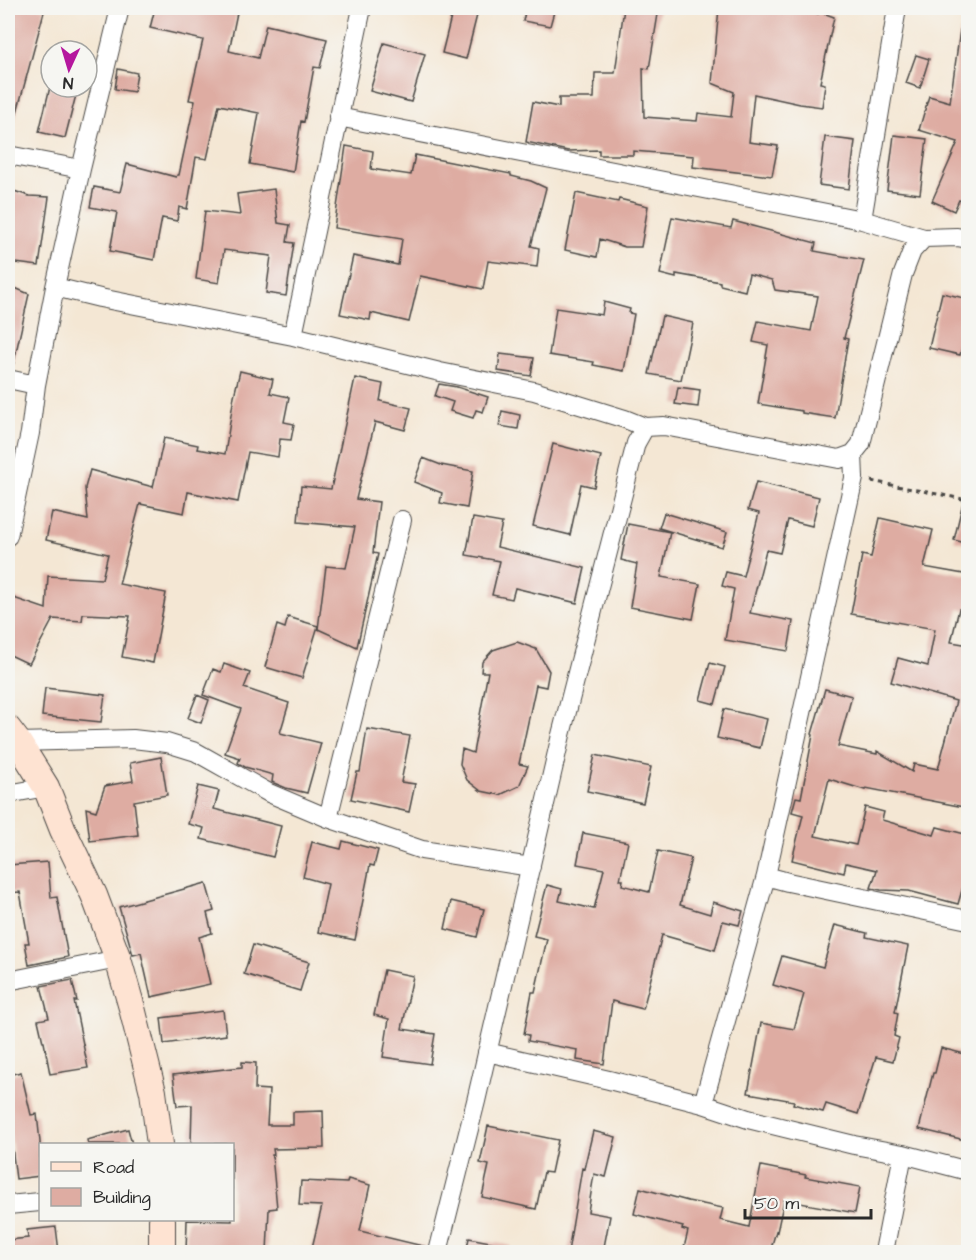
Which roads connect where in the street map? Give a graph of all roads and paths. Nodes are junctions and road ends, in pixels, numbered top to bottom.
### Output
1 (120, 8) edge
2 (362, 8) edge
3 (897, 8) edge
4 (339, 117) junction
5 (8, 155) edge
6 (81, 169) junction
7 (862, 220) junction
8 (924, 238) junction
9 (969, 239) edge
10 (56, 287) junction
11 (293, 336) junction
12 (8, 379) edge
13 (36, 385) junction
14 (645, 427) junction
15 (853, 454) junction
16 (854, 478) junction
17 (969, 500) edge
18 (402, 520) dead end
19 (8, 536) edge
20 (13, 736) edge
21 (46, 787) junction
22 (8, 794) edge
23 (328, 818) junction
24 (531, 867) junction
25 (766, 876) junction
26 (969, 920) edge
27 (118, 958) junction
28 (8, 981) edge
29 (486, 1052) junction
30 (703, 1104) junction
31 (160, 1143) edge
32 (903, 1154) junction
33 (969, 1171) edge
34 (39, 1202) edge
35 (8, 1205) edge
36 (162, 1221) edge
37 (162, 1252) edge
38 (438, 1252) edge
39 (884, 1252) edge

1 - 6 street
2 - 4 street
3 - 7 street
4 - 7 street
4 - 11 street
5 - 6 street
6 - 10 street
7 - 8 street
8 - 9 street
8 - 15 street
10 - 11 street
10 - 13 street
11 - 14 street
12 - 13 street
13 - 19 street
14 - 15 street
14 - 24 street
15 - 16 street
16 - 17 path
16 - 25 street
18 - 23 street
20 - 21 street
20 - 23 street
21 - 22 street
21 - 27 street
23 - 24 street
24 - 29 street
25 - 26 street
25 - 30 street
27 - 28 street
27 - 31 street
29 - 30 street
29 - 38 street
30 - 32 street
32 - 33 street
32 - 39 street
34 - 35 street
36 - 37 street

